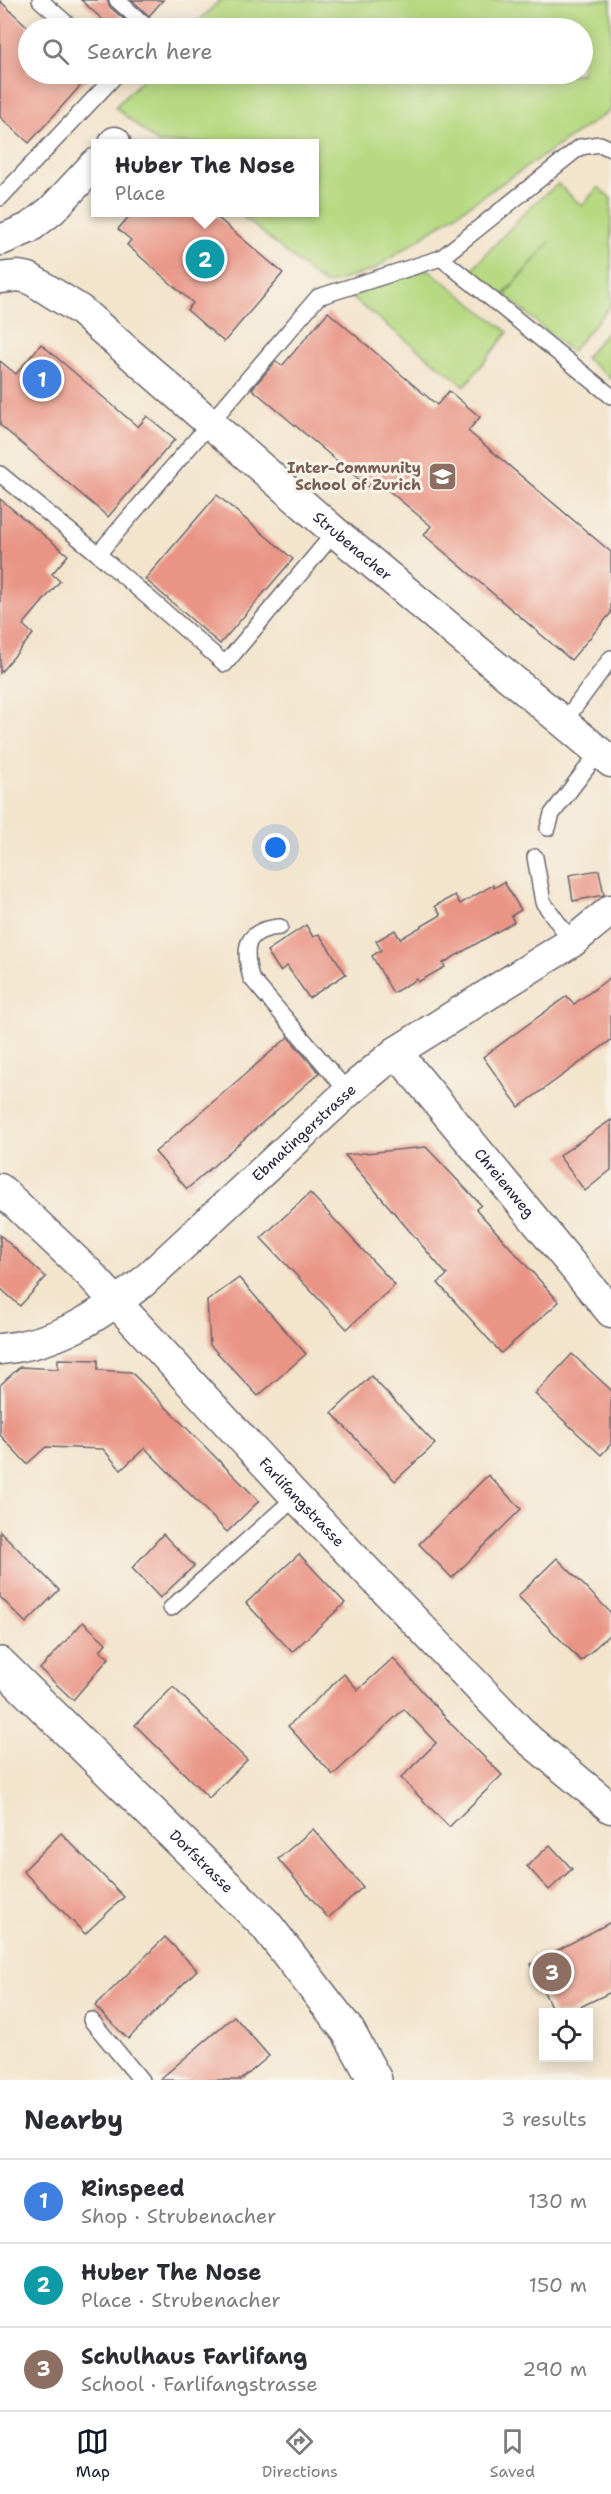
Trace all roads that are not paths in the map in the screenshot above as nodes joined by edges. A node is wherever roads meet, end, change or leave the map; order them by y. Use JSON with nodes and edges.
{"nodes":[{"id":1,"x":40,"y":0,"type":"edge"},
{"id":2,"x":117,"y":0,"type":"edge"},
{"id":3,"x":61,"y":18,"type":"edge"},
{"id":4,"x":137,"y":18,"type":"edge"},
{"id":5,"x":95,"y":84,"type":"edge"},
{"id":6,"x":108,"y":84,"type":"edge"},
{"id":7,"x":611,"y":149,"type":"edge"},
{"id":8,"x":91,"y":169,"type":"edge"},
{"id":9,"x":0,"y":184,"type":"edge"},
{"id":10,"x":0,"y":198,"type":"edge"},
{"id":11,"x":0,"y":239,"type":"edge"},
{"id":12,"x":441,"y":258,"type":"junction"},
{"id":13,"x":3,"y":277,"type":"edge"},
{"id":14,"x":611,"y":396,"type":"edge"},
{"id":15,"x":209,"y":423,"type":"junction"},
{"id":16,"x":0,"y":474,"type":"edge"},
{"id":17,"x":335,"y":532,"type":"junction"},
{"id":18,"x":98,"y":554,"type":"junction"},
{"id":19,"x":611,"y":658,"type":"edge"},
{"id":20,"x":563,"y":723,"type":"junction"},
{"id":21,"x":605,"y":757,"type":"edge"},
{"id":22,"x":548,"y":828,"type":"dead end"},
{"id":23,"x":536,"y":857,"type":"dead end"},
{"id":24,"x":611,"y":910,"type":"edge"},
{"id":25,"x":280,"y":927,"type":"dead end"},
{"id":26,"x":572,"y":942,"type":"junction"},
{"id":27,"x":396,"y":1052,"type":"junction"},
{"id":28,"x":348,"y":1092,"type":"junction"},
{"id":29,"x":0,"y":1189,"type":"edge"},
{"id":30,"x":117,"y":1302,"type":"junction"},
{"id":31,"x":611,"y":1312,"type":"edge"},
{"id":32,"x":0,"y":1350,"type":"edge"},
{"id":33,"x":296,"y":1497,"type":"junction"},
{"id":34,"x":171,"y":1608,"type":"dead end"},
{"id":35,"x":0,"y":1664,"type":"edge"},
{"id":36,"x":611,"y":1808,"type":"edge"},
{"id":37,"x":91,"y":2020,"type":"dead end"},
{"id":38,"x":141,"y":2080,"type":"edge"},
{"id":39,"x":375,"y":2080,"type":"edge"}],
"edges":[{"from":1,"to":3,"type":"lane"},
{"from":2,"to":4,"type":"lane"},
{"from":5,"to":9,"type":"lane"},
{"from":6,"to":10,"type":"lane"},
{"from":7,"to":12,"type":"lane"},
{"from":8,"to":11,"type":"street"},
{"from":11,"to":13,"type":"street"},
{"from":12,"to":14,"type":"lane"},
{"from":12,"to":15,"type":"lane"},
{"from":13,"to":15,"type":"street","name":"Strubenacher"},
{"from":15,"to":17,"type":"street","name":"Strubenacher"},
{"from":15,"to":18,"type":"lane"},
{"from":16,"to":18,"type":"lane"},
{"from":17,"to":18,"type":"lane"},
{"from":17,"to":20,"type":"street","name":"Strubenacher"},
{"from":19,"to":20,"type":"lane"},
{"from":20,"to":21,"type":"street","name":"Strubenacher"},
{"from":21,"to":22,"type":"lane"},
{"from":23,"to":26,"type":"lane"},
{"from":24,"to":26,"type":"street","name":"Ebmatingerstrasse"},
{"from":25,"to":28,"type":"lane"},
{"from":26,"to":27,"type":"street","name":"Ebmatingerstrasse"},
{"from":27,"to":28,"type":"street","name":"Ebmatingerstrasse"},
{"from":27,"to":31,"type":"street","name":"Chreienweg"},
{"from":28,"to":30,"type":"street","name":"Ebmatingerstrasse"},
{"from":29,"to":30,"type":"street","name":"Farlifangstrasse"},
{"from":30,"to":32,"type":"street","name":"Ebmatingerstrasse"},
{"from":30,"to":33,"type":"street","name":"Farlifangstrasse"},
{"from":33,"to":34,"type":"lane"},
{"from":33,"to":36,"type":"street","name":"Farlifangstrasse"},
{"from":35,"to":39,"type":"street","name":"Dorfstrasse"},
{"from":37,"to":38,"type":"lane"}]}
